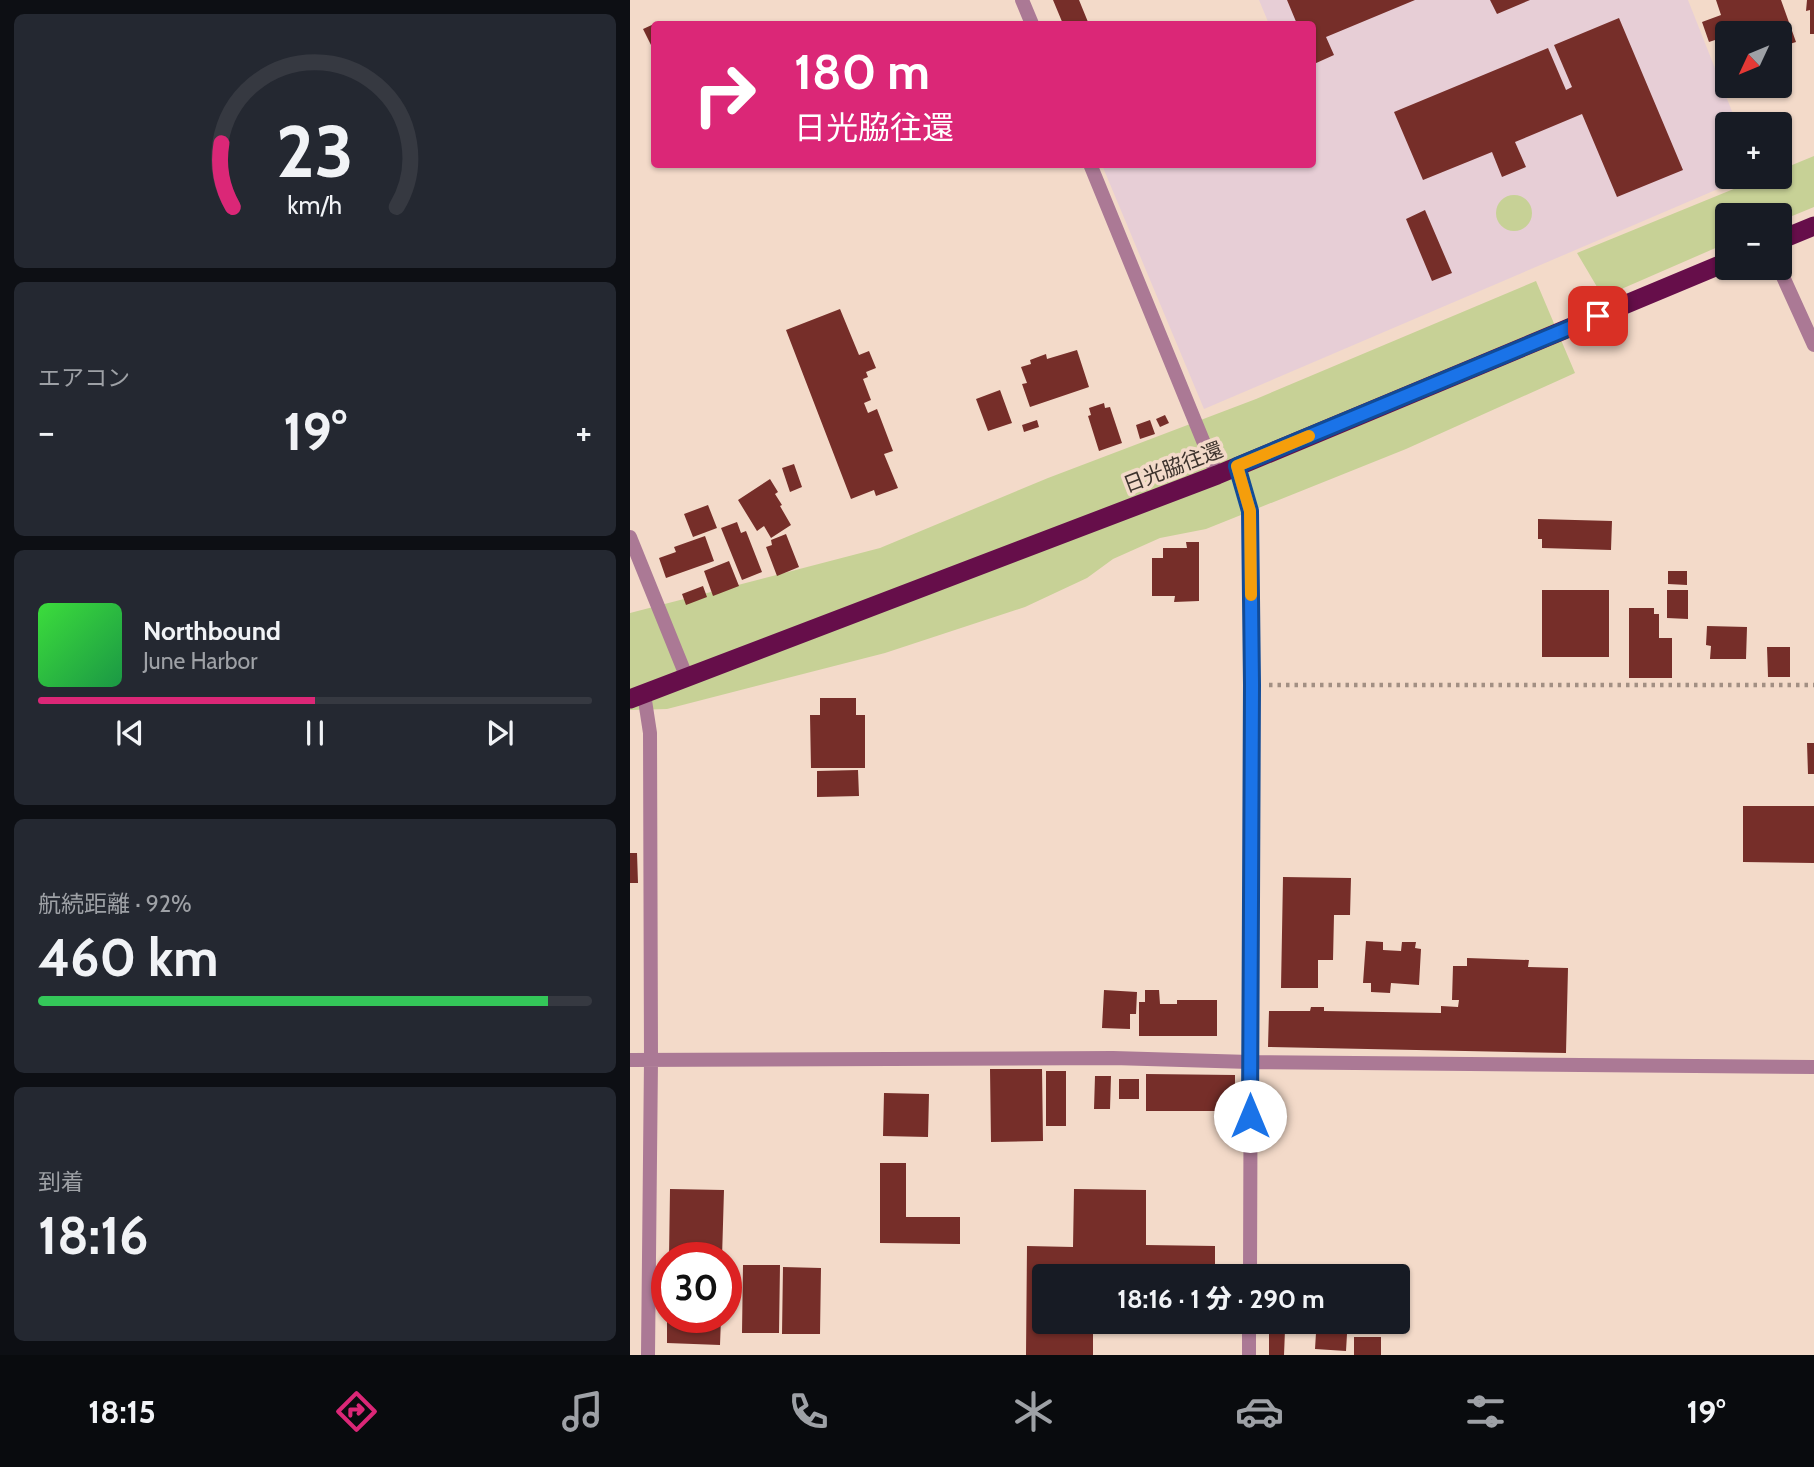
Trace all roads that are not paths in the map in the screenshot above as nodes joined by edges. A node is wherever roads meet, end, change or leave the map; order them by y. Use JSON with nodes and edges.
{"nodes":[{"id":1,"x":1022,"y":0,"type":"edge"},
{"id":2,"x":1031,"y":21,"type":"edge"},
{"id":3,"x":1092,"y":168,"type":"edge"},
{"id":4,"x":1814,"y":226,"type":"edge"},
{"id":5,"x":1792,"y":235,"type":"edge"},
{"id":6,"x":1715,"y":267,"type":"edge"},
{"id":7,"x":1784,"y":280,"type":"edge"},
{"id":8,"x":1814,"y":345,"type":"edge"},
{"id":9,"x":1237,"y":466,"type":"junction"},
{"id":10,"x":1217,"y":475,"type":"junction"},
{"id":11,"x":630,"y":537,"type":"edge"},
{"id":12,"x":687,"y":678,"type":"junction"},
{"id":13,"x":637,"y":697,"type":"edge"},
{"id":14,"x":630,"y":1060,"type":"edge"},
{"id":15,"x":652,"y":1060,"type":"junction"},
{"id":16,"x":1251,"y":1062,"type":"junction"},
{"id":17,"x":1814,"y":1067,"type":"edge"},
{"id":18,"x":1250,"y":1264,"type":"edge"},
{"id":19,"x":1249,"y":1334,"type":"edge"},
{"id":20,"x":648,"y":1355,"type":"edge"},
{"id":21,"x":1249,"y":1355,"type":"edge"}],
"edges":[{"from":1,"to":2,"type":"street"},
{"from":3,"to":10,"type":"street"},
{"from":4,"to":5,"type":"highway"},
{"from":6,"to":9,"type":"highway","name":"日光脇往還"},
{"from":7,"to":8,"type":"street"},
{"from":9,"to":10,"type":"highway","name":"日光脇往還"},
{"from":9,"to":16,"type":"street"},
{"from":10,"to":12,"type":"highway","name":"日光脇往還"},
{"from":11,"to":12,"type":"street"},
{"from":12,"to":13,"type":"highway","name":"日光脇往還"},
{"from":13,"to":15,"type":"street"},
{"from":14,"to":15,"type":"street"},
{"from":15,"to":16,"type":"street"},
{"from":15,"to":20,"type":"street"},
{"from":16,"to":17,"type":"street"},
{"from":16,"to":18,"type":"street"},
{"from":19,"to":21,"type":"street"}]}
